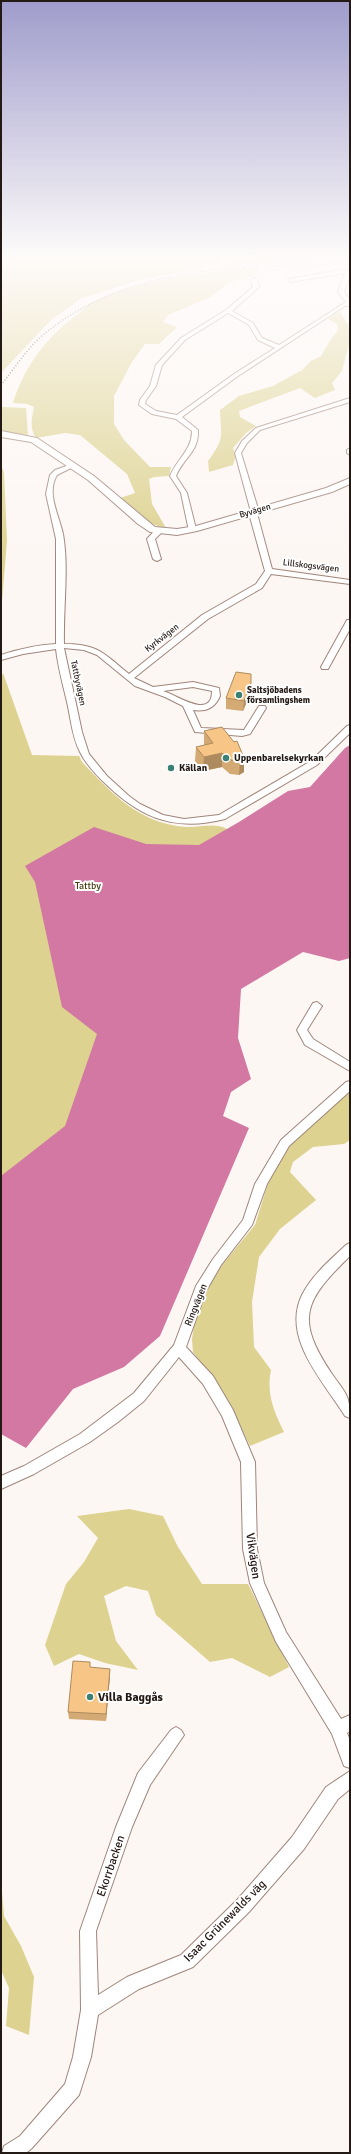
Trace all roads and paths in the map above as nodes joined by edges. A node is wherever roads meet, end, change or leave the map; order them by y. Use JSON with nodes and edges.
{"nodes":[{"id":1,"x":165,"y":359,"type":"edge"},
{"id":2,"x":263,"y":359,"type":"edge"},
{"id":3,"x":350,"y":400,"type":"edge"},
{"id":4,"x":178,"y":417,"type":"junction"},
{"id":5,"x":1,"y":434,"type":"edge"},
{"id":6,"x":350,"y":450,"type":"edge"},
{"id":7,"x":350,"y":453,"type":"edge"},
{"id":8,"x":72,"y":466,"type":"junction"},
{"id":9,"x":350,"y":481,"type":"edge"},
{"id":10,"x":255,"y":512,"type":"junction"},
{"id":11,"x":192,"y":529,"type":"junction"},
{"id":12,"x":159,"y":530,"type":"junction"},
{"id":13,"x":157,"y":559,"type":"dead end"},
{"id":14,"x":269,"y":571,"type":"junction"},
{"id":15,"x":350,"y":582,"type":"edge"},
{"id":16,"x":350,"y":622,"type":"edge"},
{"id":17,"x":60,"y":647,"type":"junction"},
{"id":18,"x":1,"y":658,"type":"edge"},
{"id":19,"x":325,"y":667,"type":"dead end"},
{"id":20,"x":129,"y":678,"type":"junction"},
{"id":21,"x":153,"y":690,"type":"junction"},
{"id":22,"x":187,"y":706,"type":"junction"},
{"id":23,"x":262,"y":708,"type":"dead end"},
{"id":24,"x":350,"y":728,"type":"edge"},
{"id":25,"x":317,"y":1006,"type":"dead end"},
{"id":26,"x":350,"y":1067,"type":"edge"},
{"id":27,"x":350,"y":1085,"type":"edge"},
{"id":28,"x":350,"y":1248,"type":"edge"},
{"id":29,"x":179,"y":1348,"type":"junction"},
{"id":30,"x":350,"y":1412,"type":"edge"},
{"id":31,"x":1,"y":1483,"type":"edge"},
{"id":32,"x":344,"y":1726,"type":"edge"},
{"id":33,"x":176,"y":1735,"type":"dead end"},
{"id":34,"x":350,"y":1760,"type":"edge"},
{"id":35,"x":350,"y":1779,"type":"edge"},
{"id":36,"x":90,"y":2010,"type":"junction"},
{"id":37,"x":11,"y":2153,"type":"edge"}],
"edges":[{"from":1,"to":4,"type":"street"},
{"from":2,"to":4,"type":"street"},
{"from":3,"to":10,"type":"street"},
{"from":4,"to":11,"type":"street"},
{"from":5,"to":8,"type":"street","name":"Byvägen"},
{"from":6,"to":7,"type":"street"},
{"from":8,"to":12,"type":"street","name":"Byvägen"},
{"from":8,"to":17,"type":"street","name":"Tattbyvägen"},
{"from":9,"to":10,"type":"street","name":"Byvägen"},
{"from":10,"to":11,"type":"street","name":"Byvägen"},
{"from":10,"to":14,"type":"street"},
{"from":11,"to":12,"type":"street","name":"Byvägen"},
{"from":12,"to":13,"type":"street"},
{"from":14,"to":15,"type":"street","name":"Lillskogsvägen"},
{"from":14,"to":20,"type":"street","name":"Kyrkvägen"},
{"from":16,"to":19,"type":"street"},
{"from":17,"to":18,"type":"street"},
{"from":17,"to":20,"type":"street"},
{"from":17,"to":24,"type":"street","name":"Tattbyvägen"},
{"from":20,"to":21,"type":"street"},
{"from":21,"to":22,"type":"street"},
{"from":21,"to":22,"type":"street"},
{"from":22,"to":23,"type":"street"},
{"from":25,"to":26,"type":"street"},
{"from":27,"to":29,"type":"street","name":"Ringvägen"},
{"from":28,"to":30,"type":"street"},
{"from":29,"to":31,"type":"street","name":"Ringvägen"},
{"from":29,"to":32,"type":"street","name":"Vikvägen"},
{"from":32,"to":34,"type":"street","name":"Vikvägen"},
{"from":33,"to":36,"type":"street","name":"Ekorrbacken"},
{"from":35,"to":36,"type":"street","name":"Isaac Grünewalds väg"},
{"from":36,"to":37,"type":"street"}]}
